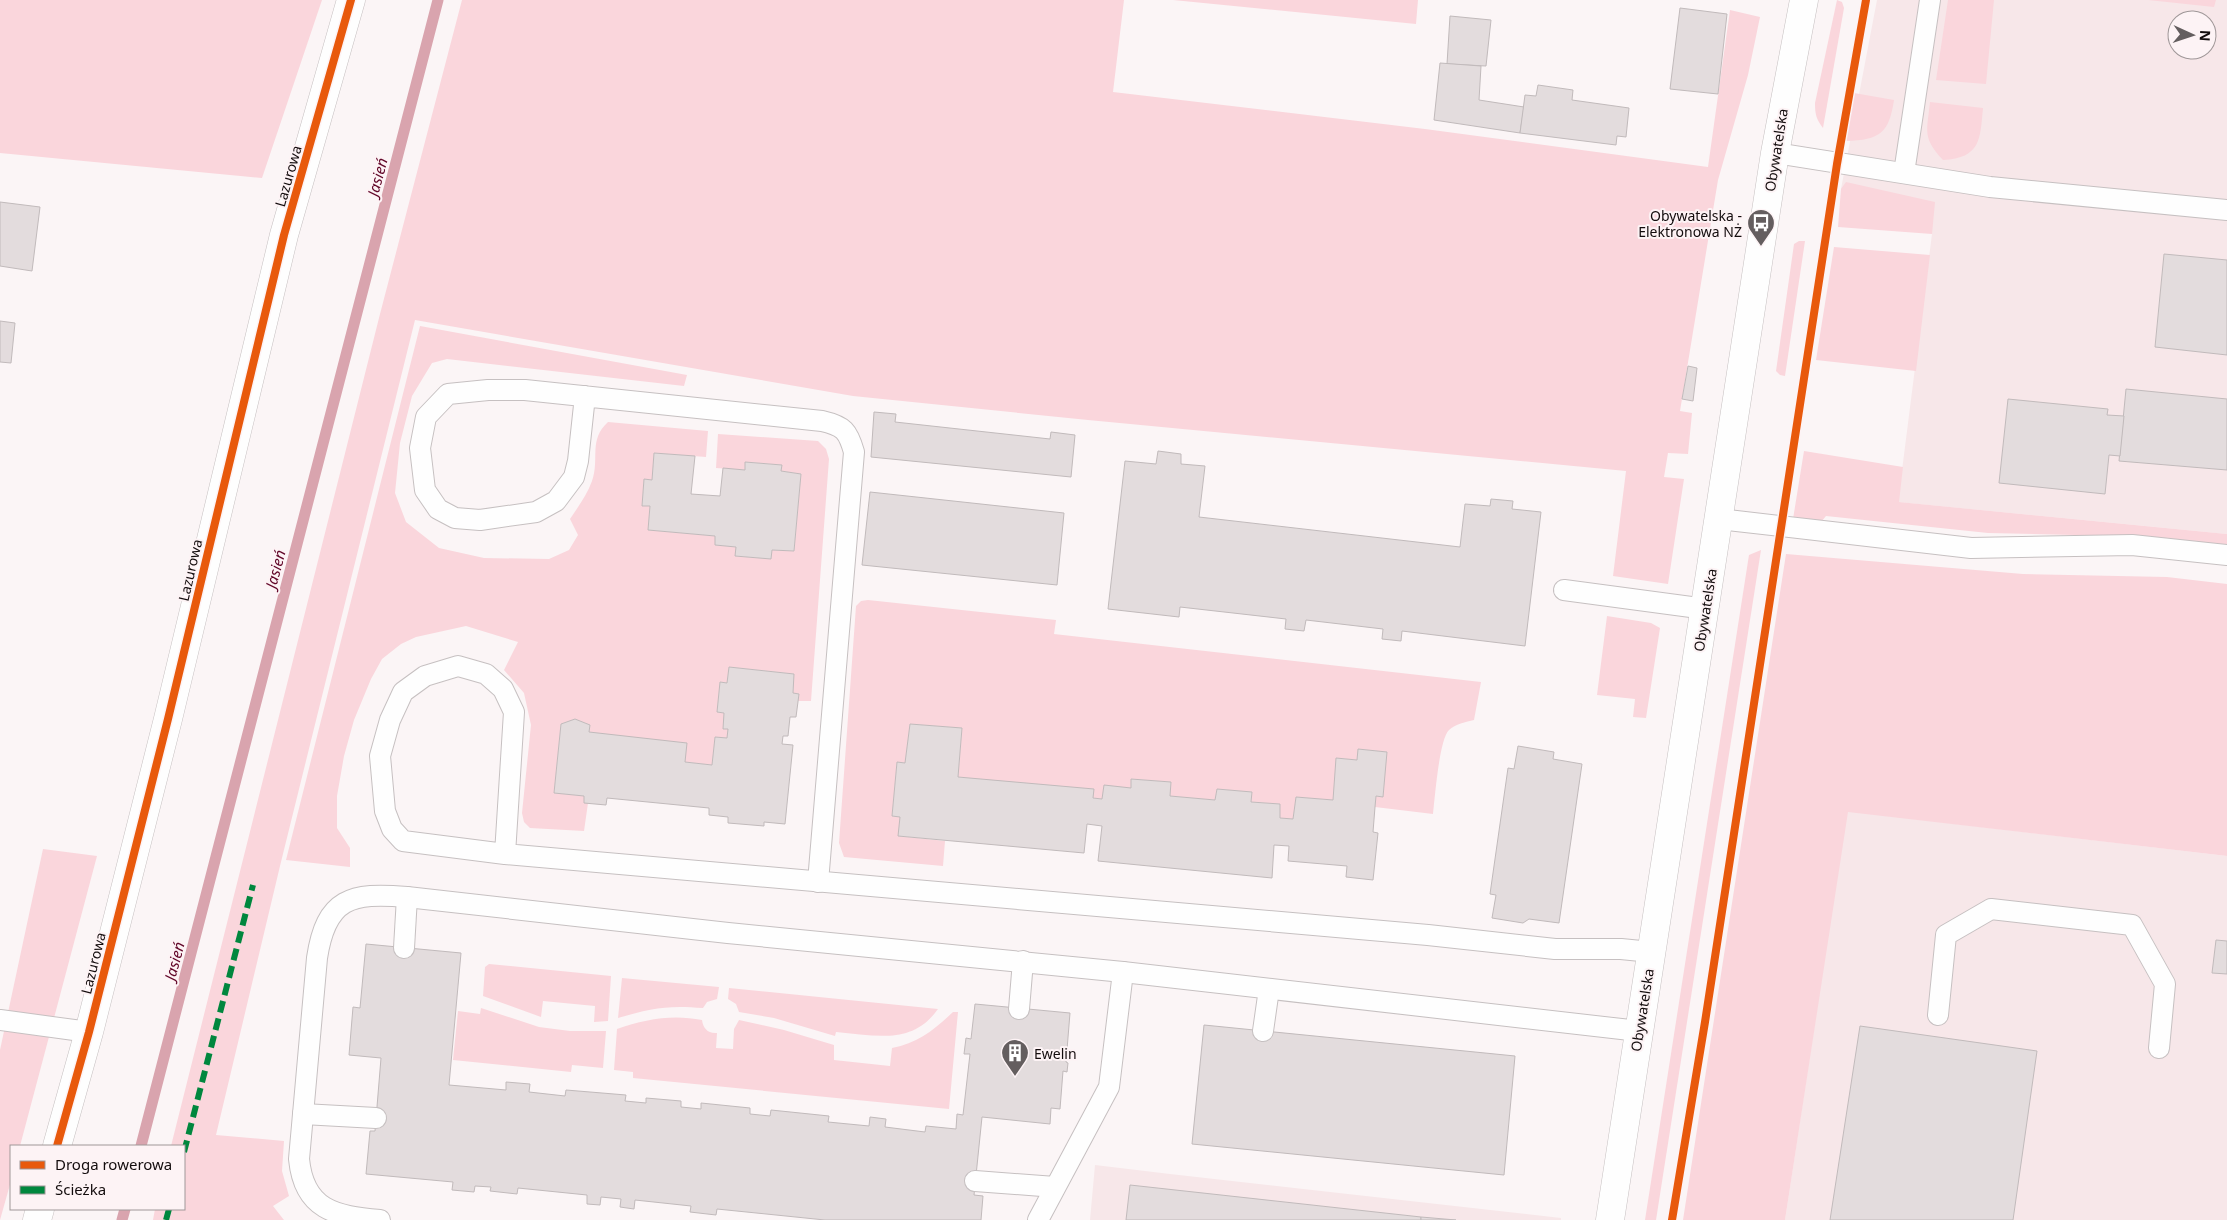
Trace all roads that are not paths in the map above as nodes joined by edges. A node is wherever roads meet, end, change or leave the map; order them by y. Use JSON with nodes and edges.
{"nodes":[{"id":1,"x":351,"y":0,"type":"edge"},
{"id":2,"x":1804,"y":0,"type":"edge"},
{"id":3,"x":1930,"y":0,"type":"edge"},
{"id":4,"x":1775,"y":153,"type":"junction"},
{"id":5,"x":1904,"y":173,"type":"junction"},
{"id":6,"x":2227,"y":210,"type":"edge"},
{"id":7,"x":585,"y":396,"type":"junction"},
{"id":8,"x":1719,"y":519,"type":"junction"},
{"id":9,"x":2227,"y":555,"type":"edge"},
{"id":10,"x":1564,"y":590,"type":"dead end"},
{"id":11,"x":1706,"y":609,"type":"junction"},
{"id":12,"x":505,"y":854,"type":"junction"},
{"id":13,"x":818,"y":882,"type":"junction"},
{"id":14,"x":407,"y":898,"type":"junction"},
{"id":15,"x":404,"y":948,"type":"dead end"},
{"id":16,"x":1651,"y":952,"type":"junction"},
{"id":17,"x":1022,"y":961,"type":"junction"},
{"id":18,"x":1123,"y":972,"type":"junction"},
{"id":19,"x":1269,"y":988,"type":"junction"},
{"id":20,"x":1019,"y":1009,"type":"dead end"},
{"id":21,"x":1938,"y":1015,"type":"dead end"},
{"id":22,"x":0,"y":1020,"type":"edge"},
{"id":23,"x":1263,"y":1031,"type":"dead end"},
{"id":24,"x":1639,"y":1031,"type":"junction"},
{"id":25,"x":89,"y":1032,"type":"junction"},
{"id":26,"x":2159,"y":1048,"type":"dead end"},
{"id":27,"x":303,"y":1114,"type":"junction"},
{"id":28,"x":376,"y":1118,"type":"dead end"},
{"id":29,"x":57,"y":1145,"type":"edge"},
{"id":30,"x":975,"y":1181,"type":"dead end"},
{"id":31,"x":1055,"y":1187,"type":"junction"},
{"id":32,"x":380,"y":1220,"type":"edge"},
{"id":33,"x":1038,"y":1220,"type":"edge"},
{"id":34,"x":1610,"y":1220,"type":"edge"}],
"edges":[{"from":1,"to":25,"type":"main road","name":"Lazurowa"},
{"from":2,"to":4,"type":"main road","name":"Obywatelska"},
{"from":3,"to":5,"type":"lane"},
{"from":4,"to":5,"type":"lane"},
{"from":4,"to":8,"type":"main road","name":"Obywatelska"},
{"from":5,"to":6,"type":"lane"},
{"from":7,"to":7,"type":"lane"},
{"from":7,"to":13,"type":"lane"},
{"from":8,"to":9,"type":"lane"},
{"from":8,"to":11,"type":"main road","name":"Obywatelska"},
{"from":10,"to":11,"type":"lane"},
{"from":11,"to":16,"type":"main road","name":"Obywatelska"},
{"from":12,"to":12,"type":"lane"},
{"from":12,"to":13,"type":"lane"},
{"from":13,"to":16,"type":"lane"},
{"from":14,"to":15,"type":"lane"},
{"from":14,"to":17,"type":"lane"},
{"from":14,"to":27,"type":"lane"},
{"from":16,"to":24,"type":"main road","name":"Obywatelska"},
{"from":17,"to":18,"type":"lane"},
{"from":17,"to":20,"type":"lane"},
{"from":18,"to":19,"type":"lane"},
{"from":18,"to":31,"type":"lane"},
{"from":19,"to":23,"type":"lane"},
{"from":19,"to":24,"type":"lane"},
{"from":21,"to":26,"type":"lane"},
{"from":22,"to":25,"type":"lane"},
{"from":24,"to":34,"type":"main road","name":"Obywatelska"},
{"from":25,"to":29,"type":"main road","name":"Lazurowa"},
{"from":27,"to":28,"type":"lane"},
{"from":27,"to":32,"type":"lane"},
{"from":30,"to":31,"type":"lane"},
{"from":31,"to":33,"type":"lane"}]}
